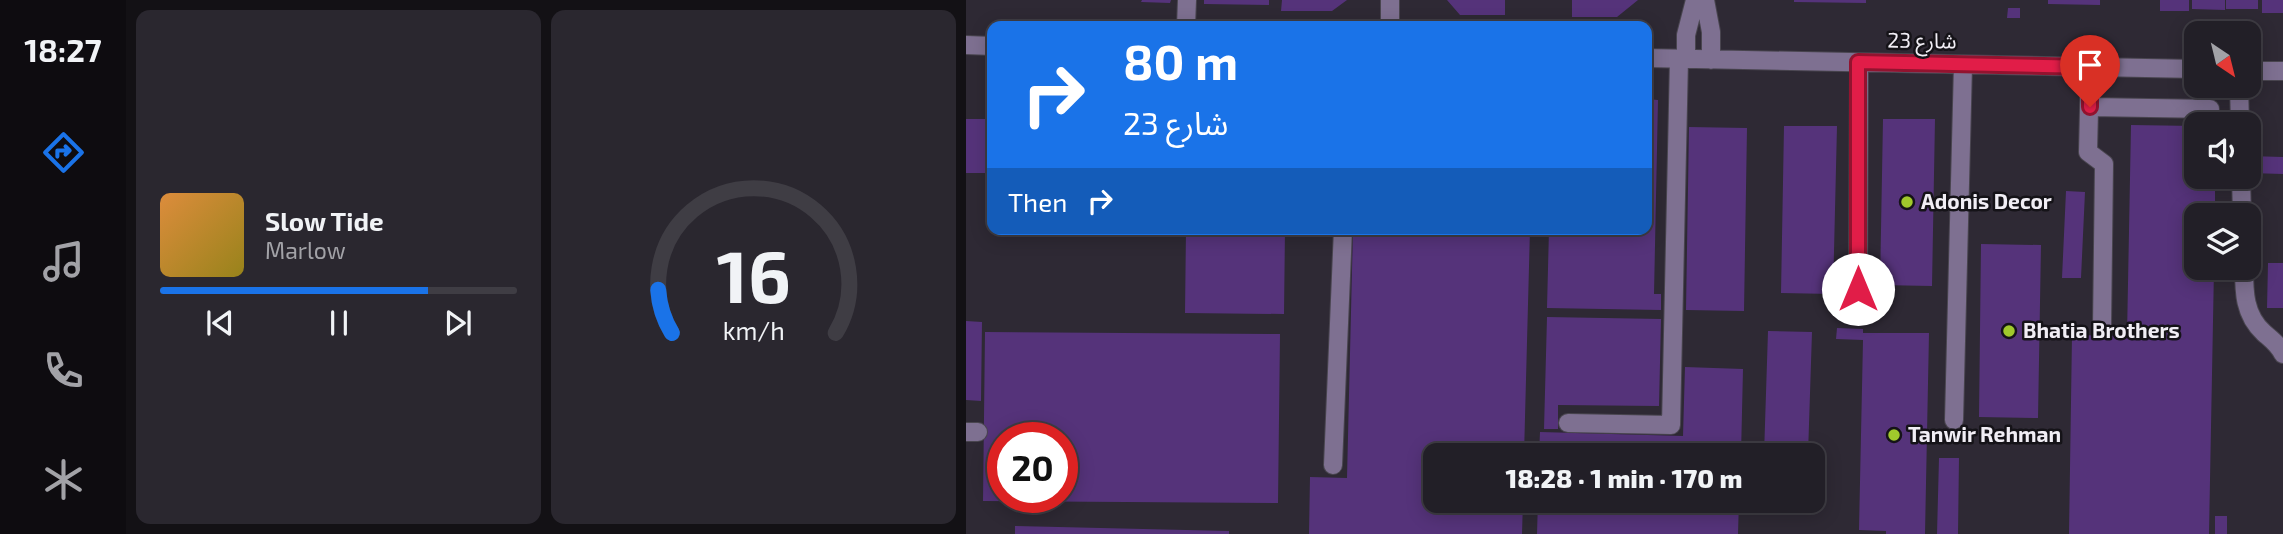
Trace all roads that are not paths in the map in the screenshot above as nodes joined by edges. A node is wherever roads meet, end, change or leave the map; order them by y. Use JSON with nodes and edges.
{"nodes":[{"id":1,"x":1187,"y":0,"type":"edge"},
{"id":2,"x":1390,"y":0,"type":"edge"},
{"id":3,"x":1695,"y":0,"type":"edge"},
{"id":4,"x":1705,"y":0,"type":"edge"},
{"id":5,"x":1186,"y":21,"type":"edge"},
{"id":6,"x":1390,"y":21,"type":"edge"},
{"id":7,"x":966,"y":46,"type":"edge"},
{"id":8,"x":987,"y":46,"type":"edge"},
{"id":9,"x":1652,"y":58,"type":"edge"},
{"id":10,"x":1683,"y":59,"type":"junction"},
{"id":11,"x":1711,"y":60,"type":"junction"},
{"id":12,"x":1858,"y":62,"type":"junction"},
{"id":13,"x":1963,"y":65,"type":"junction"},
{"id":14,"x":2090,"y":67,"type":"junction"},
{"id":15,"x":2184,"y":69,"type":"edge"},
{"id":16,"x":2261,"y":71,"type":"edge"},
{"id":17,"x":2283,"y":71,"type":"edge"},
{"id":18,"x":2090,"y":107,"type":"junction"},
{"id":19,"x":2210,"y":110,"type":"dead end"},
{"id":20,"x":1343,"y":235,"type":"edge"},
{"id":21,"x":2245,"y":280,"type":"edge"},
{"id":22,"x":1858,"y":289,"type":"dead end"},
{"id":23,"x":2102,"y":328,"type":"dead end"},
{"id":24,"x":2283,"y":354,"type":"edge"},
{"id":25,"x":1954,"y":420,"type":"dead end"},
{"id":26,"x":1568,"y":423,"type":"dead end"},
{"id":27,"x":1333,"y":465,"type":"dead end"}],
"edges":[{"from":1,"to":5,"type":"street"},
{"from":2,"to":6,"type":"street"},
{"from":3,"to":10,"type":"street"},
{"from":4,"to":11,"type":"street"},
{"from":7,"to":8,"type":"street"},
{"from":9,"to":10,"type":"street","name":"شارع 23"},
{"from":10,"to":11,"type":"street","name":"شارع 23"},
{"from":10,"to":26,"type":"street"},
{"from":11,"to":12,"type":"street","name":"شارع 23"},
{"from":12,"to":13,"type":"street","name":"شارع 23"},
{"from":12,"to":22,"type":"street"},
{"from":13,"to":14,"type":"street","name":"شارع 23"},
{"from":13,"to":25,"type":"street"},
{"from":14,"to":15,"type":"street","name":"شارع 23"},
{"from":14,"to":18,"type":"street"},
{"from":16,"to":17,"type":"street"},
{"from":18,"to":19,"type":"street"},
{"from":18,"to":23,"type":"street"},
{"from":20,"to":27,"type":"street"},
{"from":21,"to":24,"type":"street"}]}
